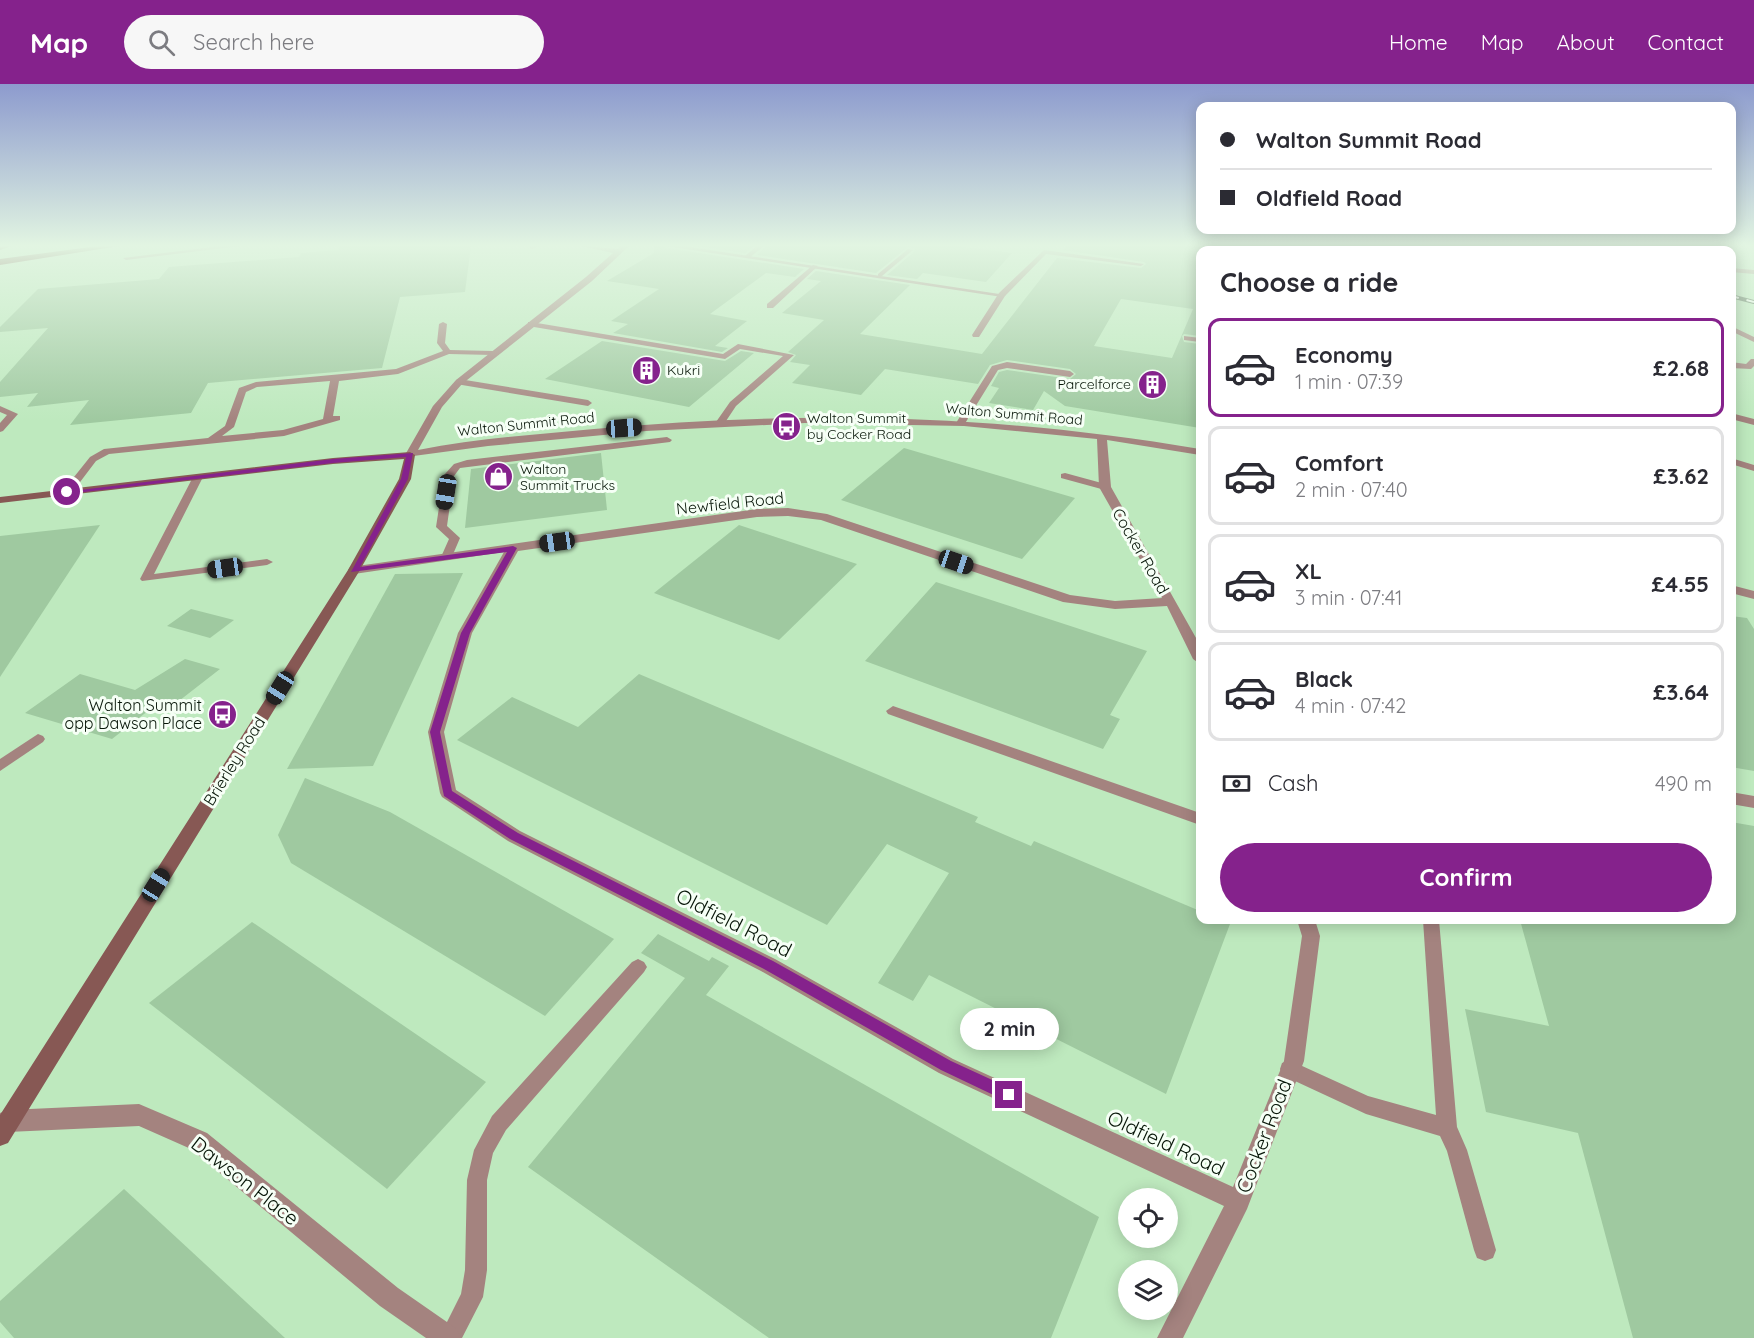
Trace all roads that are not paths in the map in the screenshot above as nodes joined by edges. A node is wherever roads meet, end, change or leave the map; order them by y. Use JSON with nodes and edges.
{"nodes":[{"id":1,"x":556,"y":305,"type":"edge"},
{"id":2,"x":996,"y":305,"type":"edge"},
{"id":3,"x":442,"y":324,"type":"dead end"},
{"id":4,"x":531,"y":324,"type":"junction"},
{"id":5,"x":1736,"y":331,"type":"edge"},
{"id":6,"x":976,"y":335,"type":"dead end"},
{"id":7,"x":1187,"y":338,"type":"dead end"},
{"id":8,"x":1196,"y":339,"type":"edge"},
{"id":9,"x":1754,"y":340,"type":"edge"},
{"id":10,"x":448,"y":352,"type":"junction"},
{"id":11,"x":493,"y":353,"type":"junction"},
{"id":12,"x":1754,"y":361,"type":"edge"},
{"id":13,"x":1736,"y":366,"type":"edge"},
{"id":14,"x":1070,"y":374,"type":"dead end"},
{"id":15,"x":333,"y":379,"type":"junction"},
{"id":16,"x":459,"y":382,"type":"junction"},
{"id":17,"x":588,"y":404,"type":"dead end"},
{"id":18,"x":0,"y":409,"type":"edge"},
{"id":19,"x":1736,"y":417,"type":"edge"},
{"id":20,"x":721,"y":422,"type":"junction"},
{"id":21,"x":1754,"y":422,"type":"edge"},
{"id":22,"x":961,"y":423,"type":"junction"},
{"id":23,"x":0,"y":429,"type":"edge"},
{"id":24,"x":1102,"y":438,"type":"junction"},
{"id":25,"x":210,"y":440,"type":"junction"},
{"id":26,"x":667,"y":440,"type":"dead end"},
{"id":27,"x":1196,"y":451,"type":"edge"},
{"id":28,"x":410,"y":455,"type":"junction"},
{"id":29,"x":1736,"y":463,"type":"edge"},
{"id":30,"x":1754,"y":468,"type":"edge"},
{"id":31,"x":1065,"y":476,"type":"dead end"},
{"id":32,"x":198,"y":477,"type":"junction"},
{"id":33,"x":1105,"y":487,"type":"junction"},
{"id":34,"x":67,"y":492,"type":"junction"},
{"id":35,"x":0,"y":500,"type":"edge"},
{"id":36,"x":513,"y":548,"type":"junction"},
{"id":37,"x":447,"y":557,"type":"junction"},
{"id":38,"x":267,"y":562,"type":"dead end"},
{"id":39,"x":354,"y":570,"type":"junction"},
{"id":40,"x":1736,"y":591,"type":"edge"},
{"id":41,"x":1754,"y":596,"type":"edge"},
{"id":42,"x":1171,"y":602,"type":"junction"},
{"id":43,"x":1196,"y":651,"type":"edge"},
{"id":44,"x":893,"y":711,"type":"dead end"},
{"id":45,"x":38,"y":739,"type":"dead end"},
{"id":46,"x":0,"y":766,"type":"edge"},
{"id":47,"x":1736,"y":799,"type":"edge"},
{"id":48,"x":1754,"y":802,"type":"edge"},
{"id":49,"x":1196,"y":818,"type":"edge"},
{"id":50,"x":1307,"y":924,"type":"edge"},
{"id":51,"x":1431,"y":924,"type":"edge"},
{"id":52,"x":638,"y":968,"type":"dead end"},
{"id":53,"x":1289,"y":1069,"type":"junction"},
{"id":54,"x":4,"y":1128,"type":"edge"},
{"id":55,"x":1447,"y":1128,"type":"junction"},
{"id":56,"x":1239,"y":1202,"type":"junction"},
{"id":57,"x":1485,"y":1250,"type":"dead end"},
{"id":58,"x":449,"y":1338,"type":"edge"},
{"id":59,"x":1170,"y":1338,"type":"edge"}],
"edges":[{"from":1,"to":4,"type":"street","name":"Brierley Road"},
{"from":2,"to":6,"type":"lane"},
{"from":3,"to":10,"type":"lane"},
{"from":4,"to":11,"type":"street","name":"Brierley Road"},
{"from":4,"to":20,"type":"lane"},
{"from":5,"to":9,"type":"lane"},
{"from":7,"to":8,"type":"lane"},
{"from":10,"to":11,"type":"lane"},
{"from":10,"to":15,"type":"lane"},
{"from":11,"to":16,"type":"street","name":"Brierley Road"},
{"from":12,"to":13,"type":"lane"},
{"from":14,"to":22,"type":"lane"},
{"from":15,"to":25,"type":"lane"},
{"from":15,"to":25,"type":"lane"},
{"from":16,"to":17,"type":"lane"},
{"from":16,"to":28,"type":"street","name":"Brierley Road"},
{"from":18,"to":23,"type":"lane"},
{"from":19,"to":21,"type":"street"},
{"from":20,"to":22,"type":"street","name":"Walton Summit Road"},
{"from":20,"to":28,"type":"street","name":"Walton Summit Road"},
{"from":22,"to":24,"type":"street","name":"Walton Summit Road"},
{"from":24,"to":27,"type":"street","name":"Walton Summit Road"},
{"from":24,"to":33,"type":"street","name":"Cocker Road"},
{"from":25,"to":34,"type":"lane"},
{"from":26,"to":37,"type":"lane"},
{"from":28,"to":32,"type":"street","name":"Walton Summit Road"},
{"from":28,"to":39,"type":"street","name":"Brierley Road"},
{"from":29,"to":30,"type":"lane"},
{"from":31,"to":33,"type":"lane"},
{"from":32,"to":34,"type":"street","name":"Walton Summit Road"},
{"from":32,"to":38,"type":"lane"},
{"from":33,"to":42,"type":"street","name":"Cocker Road"},
{"from":34,"to":35,"type":"street","name":"Walton Summit Road"},
{"from":36,"to":37,"type":"street","name":"Newfield Road"},
{"from":36,"to":42,"type":"street","name":"Newfield Road"},
{"from":36,"to":56,"type":"street","name":"Oldfield Road"},
{"from":37,"to":39,"type":"street","name":"Newfield Road"},
{"from":39,"to":54,"type":"street","name":"Brierley Road"},
{"from":40,"to":41,"type":"street"},
{"from":42,"to":43,"type":"street","name":"Cocker Road"},
{"from":44,"to":49,"type":"lane"},
{"from":45,"to":46,"type":"lane"},
{"from":47,"to":48,"type":"lane"},
{"from":50,"to":53,"type":"street","name":"Cocker Road"},
{"from":51,"to":55,"type":"lane"},
{"from":52,"to":58,"type":"lane","name":"Dawson Place"},
{"from":53,"to":55,"type":"lane"},
{"from":53,"to":56,"type":"street","name":"Cocker Road"},
{"from":54,"to":58,"type":"street","name":"Dawson Place"},
{"from":55,"to":57,"type":"lane"},
{"from":56,"to":59,"type":"street","name":"Cocker Road"}]}
